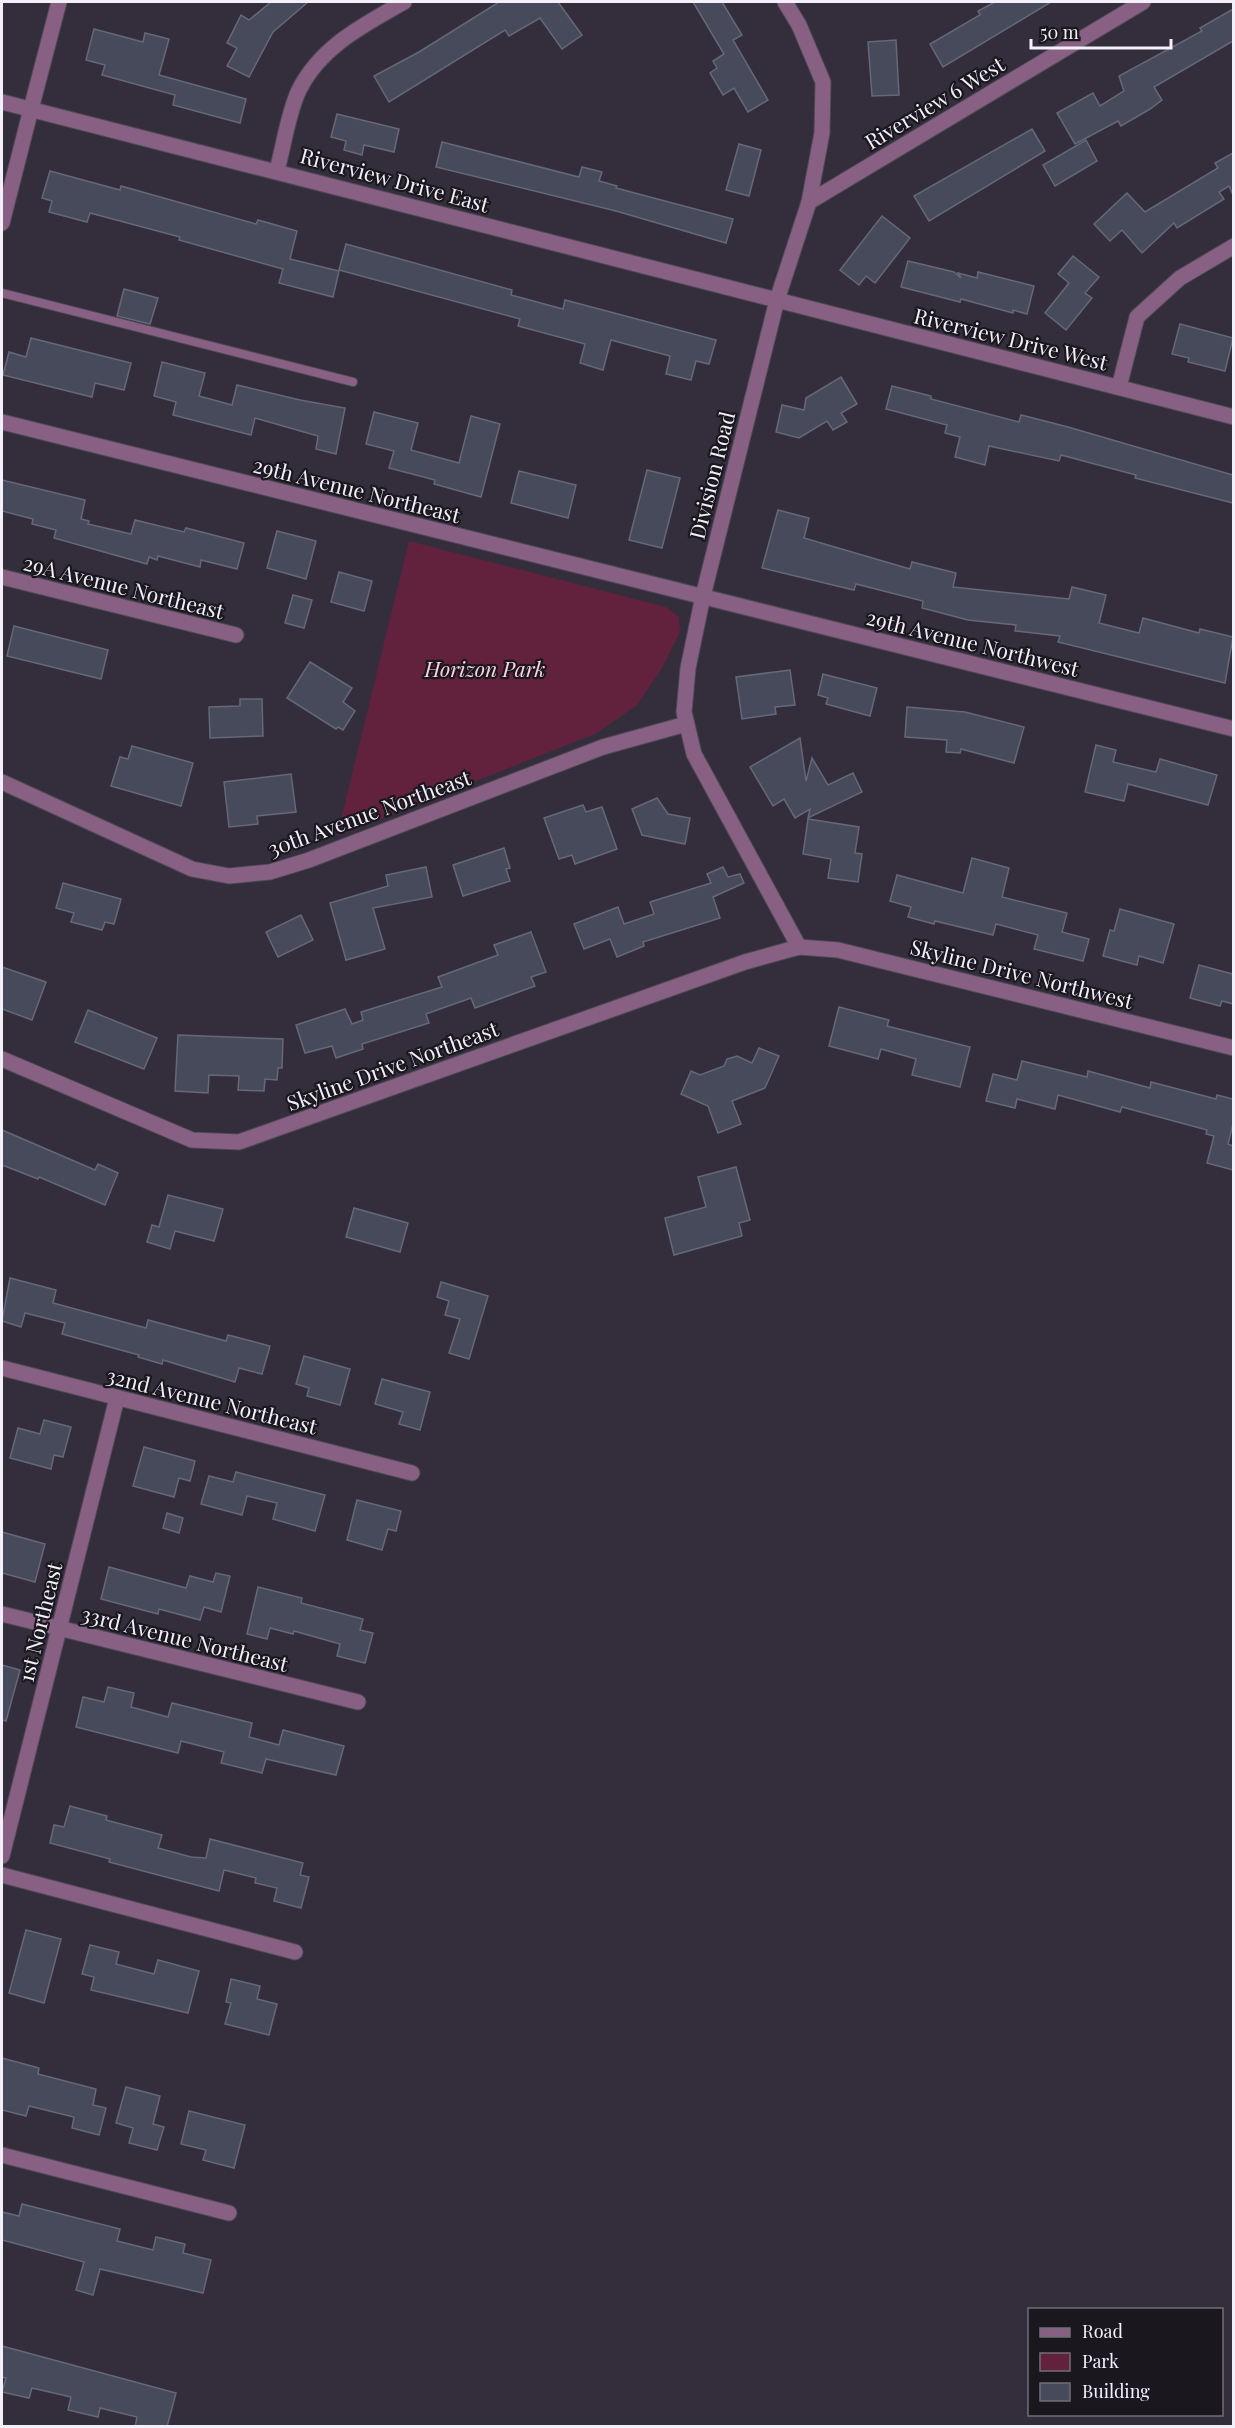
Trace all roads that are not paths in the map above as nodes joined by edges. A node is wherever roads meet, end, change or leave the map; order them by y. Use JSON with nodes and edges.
{"nodes":[{"id":1,"x":59,"y":2,"type":"edge"},
{"id":2,"x":404,"y":2,"type":"edge"},
{"id":3,"x":785,"y":2,"type":"edge"},
{"id":4,"x":1143,"y":2,"type":"edge"},
{"id":5,"x":2,"y":102,"type":"edge"},
{"id":6,"x":31,"y":109,"type":"junction"},
{"id":7,"x":277,"y":170,"type":"junction"},
{"id":8,"x":809,"y":202,"type":"junction"},
{"id":9,"x":2,"y":223,"type":"edge"},
{"id":10,"x":1233,"y":246,"type":"edge"},
{"id":11,"x":2,"y":293,"type":"edge"},
{"id":12,"x":777,"y":300,"type":"junction"},
{"id":13,"x":353,"y":382,"type":"dead end"},
{"id":14,"x":1119,"y":387,"type":"junction"},
{"id":15,"x":1233,"y":417,"type":"edge"},
{"id":16,"x":2,"y":422,"type":"edge"},
{"id":17,"x":2,"y":577,"type":"edge"},
{"id":18,"x":703,"y":596,"type":"junction"},
{"id":19,"x":236,"y":635,"type":"dead end"},
{"id":20,"x":686,"y":724,"type":"junction"},
{"id":21,"x":1233,"y":729,"type":"edge"},
{"id":22,"x":2,"y":782,"type":"edge"},
{"id":23,"x":799,"y":946,"type":"junction"},
{"id":24,"x":1233,"y":1048,"type":"edge"},
{"id":25,"x":2,"y":1059,"type":"edge"},
{"id":26,"x":2,"y":1368,"type":"edge"},
{"id":27,"x":117,"y":1398,"type":"junction"},
{"id":28,"x":412,"y":1473,"type":"dead end"},
{"id":29,"x":2,"y":1614,"type":"edge"},
{"id":30,"x":59,"y":1628,"type":"junction"},
{"id":31,"x":358,"y":1702,"type":"dead end"},
{"id":32,"x":2,"y":1856,"type":"edge"},
{"id":33,"x":2,"y":1875,"type":"edge"},
{"id":34,"x":295,"y":1952,"type":"dead end"},
{"id":35,"x":2,"y":2155,"type":"edge"},
{"id":36,"x":229,"y":2213,"type":"dead end"}],
"edges":[{"from":1,"to":6,"type":"street"},
{"from":2,"to":7,"type":"street"},
{"from":3,"to":8,"type":"street","name":"Division Road"},
{"from":4,"to":8,"type":"street","name":"Riverview 6 West"},
{"from":5,"to":6,"type":"street","name":"Riverview Drive East"},
{"from":6,"to":7,"type":"street","name":"Riverview Drive East"},
{"from":6,"to":9,"type":"street"},
{"from":7,"to":12,"type":"street","name":"Riverview Drive East"},
{"from":8,"to":12,"type":"street","name":"Division Road"},
{"from":10,"to":14,"type":"street"},
{"from":11,"to":13,"type":"lane"},
{"from":12,"to":14,"type":"street","name":"Riverview Drive West"},
{"from":12,"to":18,"type":"street","name":"Division Road"},
{"from":14,"to":15,"type":"street","name":"Riverview Drive West"},
{"from":16,"to":18,"type":"street","name":"29th Avenue Northeast"},
{"from":17,"to":19,"type":"street","name":"29A Avenue Northeast"},
{"from":18,"to":20,"type":"street","name":"Division Road"},
{"from":18,"to":21,"type":"street","name":"29th Avenue Northwest"},
{"from":20,"to":22,"type":"street","name":"30th Avenue Northeast"},
{"from":20,"to":23,"type":"street","name":"Division Road"},
{"from":23,"to":24,"type":"street","name":"Skyline Drive Northwest"},
{"from":23,"to":25,"type":"street","name":"Skyline Drive Northeast"},
{"from":26,"to":27,"type":"street","name":"32nd Avenue Northeast"},
{"from":27,"to":28,"type":"street","name":"32nd Avenue Northeast"},
{"from":27,"to":30,"type":"street","name":"1st Northeast"},
{"from":29,"to":30,"type":"street","name":"33rd Avenue Northeast"},
{"from":30,"to":31,"type":"street","name":"33rd Avenue Northeast"},
{"from":30,"to":32,"type":"street","name":"1st Northeast"},
{"from":33,"to":34,"type":"street"},
{"from":35,"to":36,"type":"street"}]}
